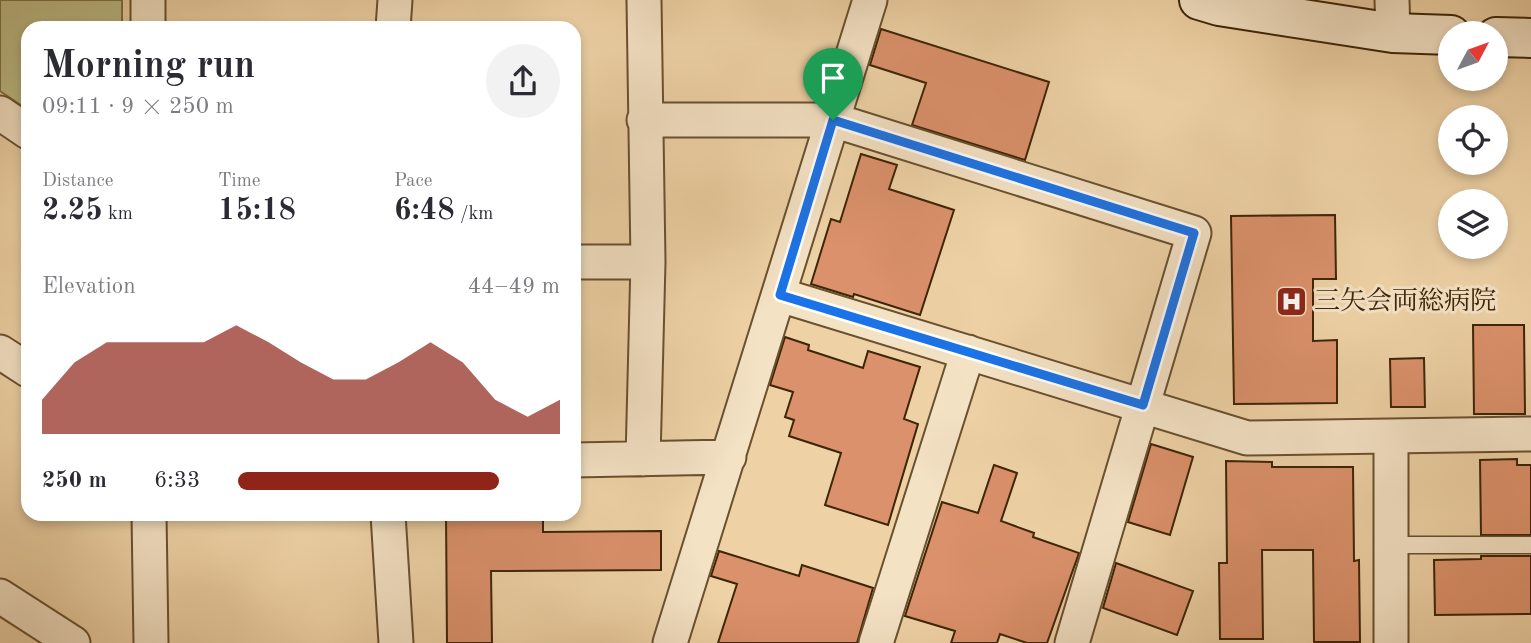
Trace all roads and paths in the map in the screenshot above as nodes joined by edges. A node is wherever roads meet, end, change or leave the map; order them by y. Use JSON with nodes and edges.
{"nodes":[{"id":1,"x":148,"y":0,"type":"edge"},
{"id":2,"x":395,"y":0,"type":"edge"},
{"id":3,"x":644,"y":0,"type":"edge"},
{"id":4,"x":870,"y":0,"type":"edge"},
{"id":5,"x":1199,"y":0,"type":"edge"},
{"id":6,"x":1393,"y":17,"type":"edge"},
{"id":7,"x":148,"y":21,"type":"edge"},
{"id":8,"x":394,"y":21,"type":"edge"},
{"id":9,"x":1438,"y":31,"type":"edge"},
{"id":10,"x":1508,"y":37,"type":"edge"},
{"id":11,"x":1531,"y":38,"type":"edge"},
{"id":12,"x":0,"y":113,"type":"edge"},
{"id":13,"x":644,"y":120,"type":"junction"},
{"id":14,"x":833,"y":120,"type":"junction"},
{"id":15,"x":21,"y":127,"type":"edge"},
{"id":16,"x":581,"y":262,"type":"edge"},
{"id":17,"x":648,"y":262,"type":"junction"},
{"id":18,"x":780,"y":295,"type":"junction"},
{"id":19,"x":0,"y":352,"type":"edge"},
{"id":20,"x":968,"y":352,"type":"junction"},
{"id":21,"x":21,"y":366,"type":"edge"},
{"id":22,"x":1143,"y":405,"type":"junction"},
{"id":23,"x":1531,"y":434,"type":"edge"},
{"id":24,"x":1391,"y":437,"type":"junction"},
{"id":25,"x":729,"y":457,"type":"junction"},
{"id":26,"x":643,"y":459,"type":"junction"},
{"id":27,"x":581,"y":460,"type":"edge"},
{"id":28,"x":149,"y":521,"type":"edge"},
{"id":29,"x":388,"y":521,"type":"edge"},
{"id":30,"x":1391,"y":545,"type":"junction"},
{"id":31,"x":1531,"y":545,"type":"edge"},
{"id":32,"x":0,"y":596,"type":"edge"},
{"id":33,"x":73,"y":643,"type":"edge"},
{"id":34,"x":150,"y":643,"type":"edge"},
{"id":35,"x":396,"y":643,"type":"edge"},
{"id":36,"x":670,"y":643,"type":"edge"},
{"id":37,"x":876,"y":643,"type":"edge"},
{"id":38,"x":1072,"y":643,"type":"edge"},
{"id":39,"x":1391,"y":643,"type":"edge"}],
"edges":[{"from":1,"to":7,"type":"street"},
{"from":2,"to":8,"type":"street"},
{"from":3,"to":13,"type":"street"},
{"from":4,"to":14,"type":"street"},
{"from":5,"to":6,"type":"street"},
{"from":6,"to":9,"type":"street"},
{"from":10,"to":11,"type":"street"},
{"from":12,"to":15,"type":"street"},
{"from":13,"to":14,"type":"street"},
{"from":13,"to":17,"type":"street"},
{"from":14,"to":18,"type":"street"},
{"from":14,"to":22,"type":"street"},
{"from":16,"to":17,"type":"street"},
{"from":17,"to":26,"type":"street"},
{"from":18,"to":20,"type":"street"},
{"from":18,"to":25,"type":"street"},
{"from":19,"to":21,"type":"street"},
{"from":20,"to":22,"type":"street"},
{"from":20,"to":37,"type":"street"},
{"from":22,"to":24,"type":"street"},
{"from":22,"to":38,"type":"street"},
{"from":23,"to":24,"type":"street"},
{"from":24,"to":30,"type":"street"},
{"from":25,"to":26,"type":"street"},
{"from":25,"to":36,"type":"street"},
{"from":26,"to":27,"type":"street"},
{"from":28,"to":34,"type":"street"},
{"from":29,"to":35,"type":"street"},
{"from":30,"to":31,"type":"lane"},
{"from":30,"to":39,"type":"street"},
{"from":32,"to":33,"type":"street"}]}
